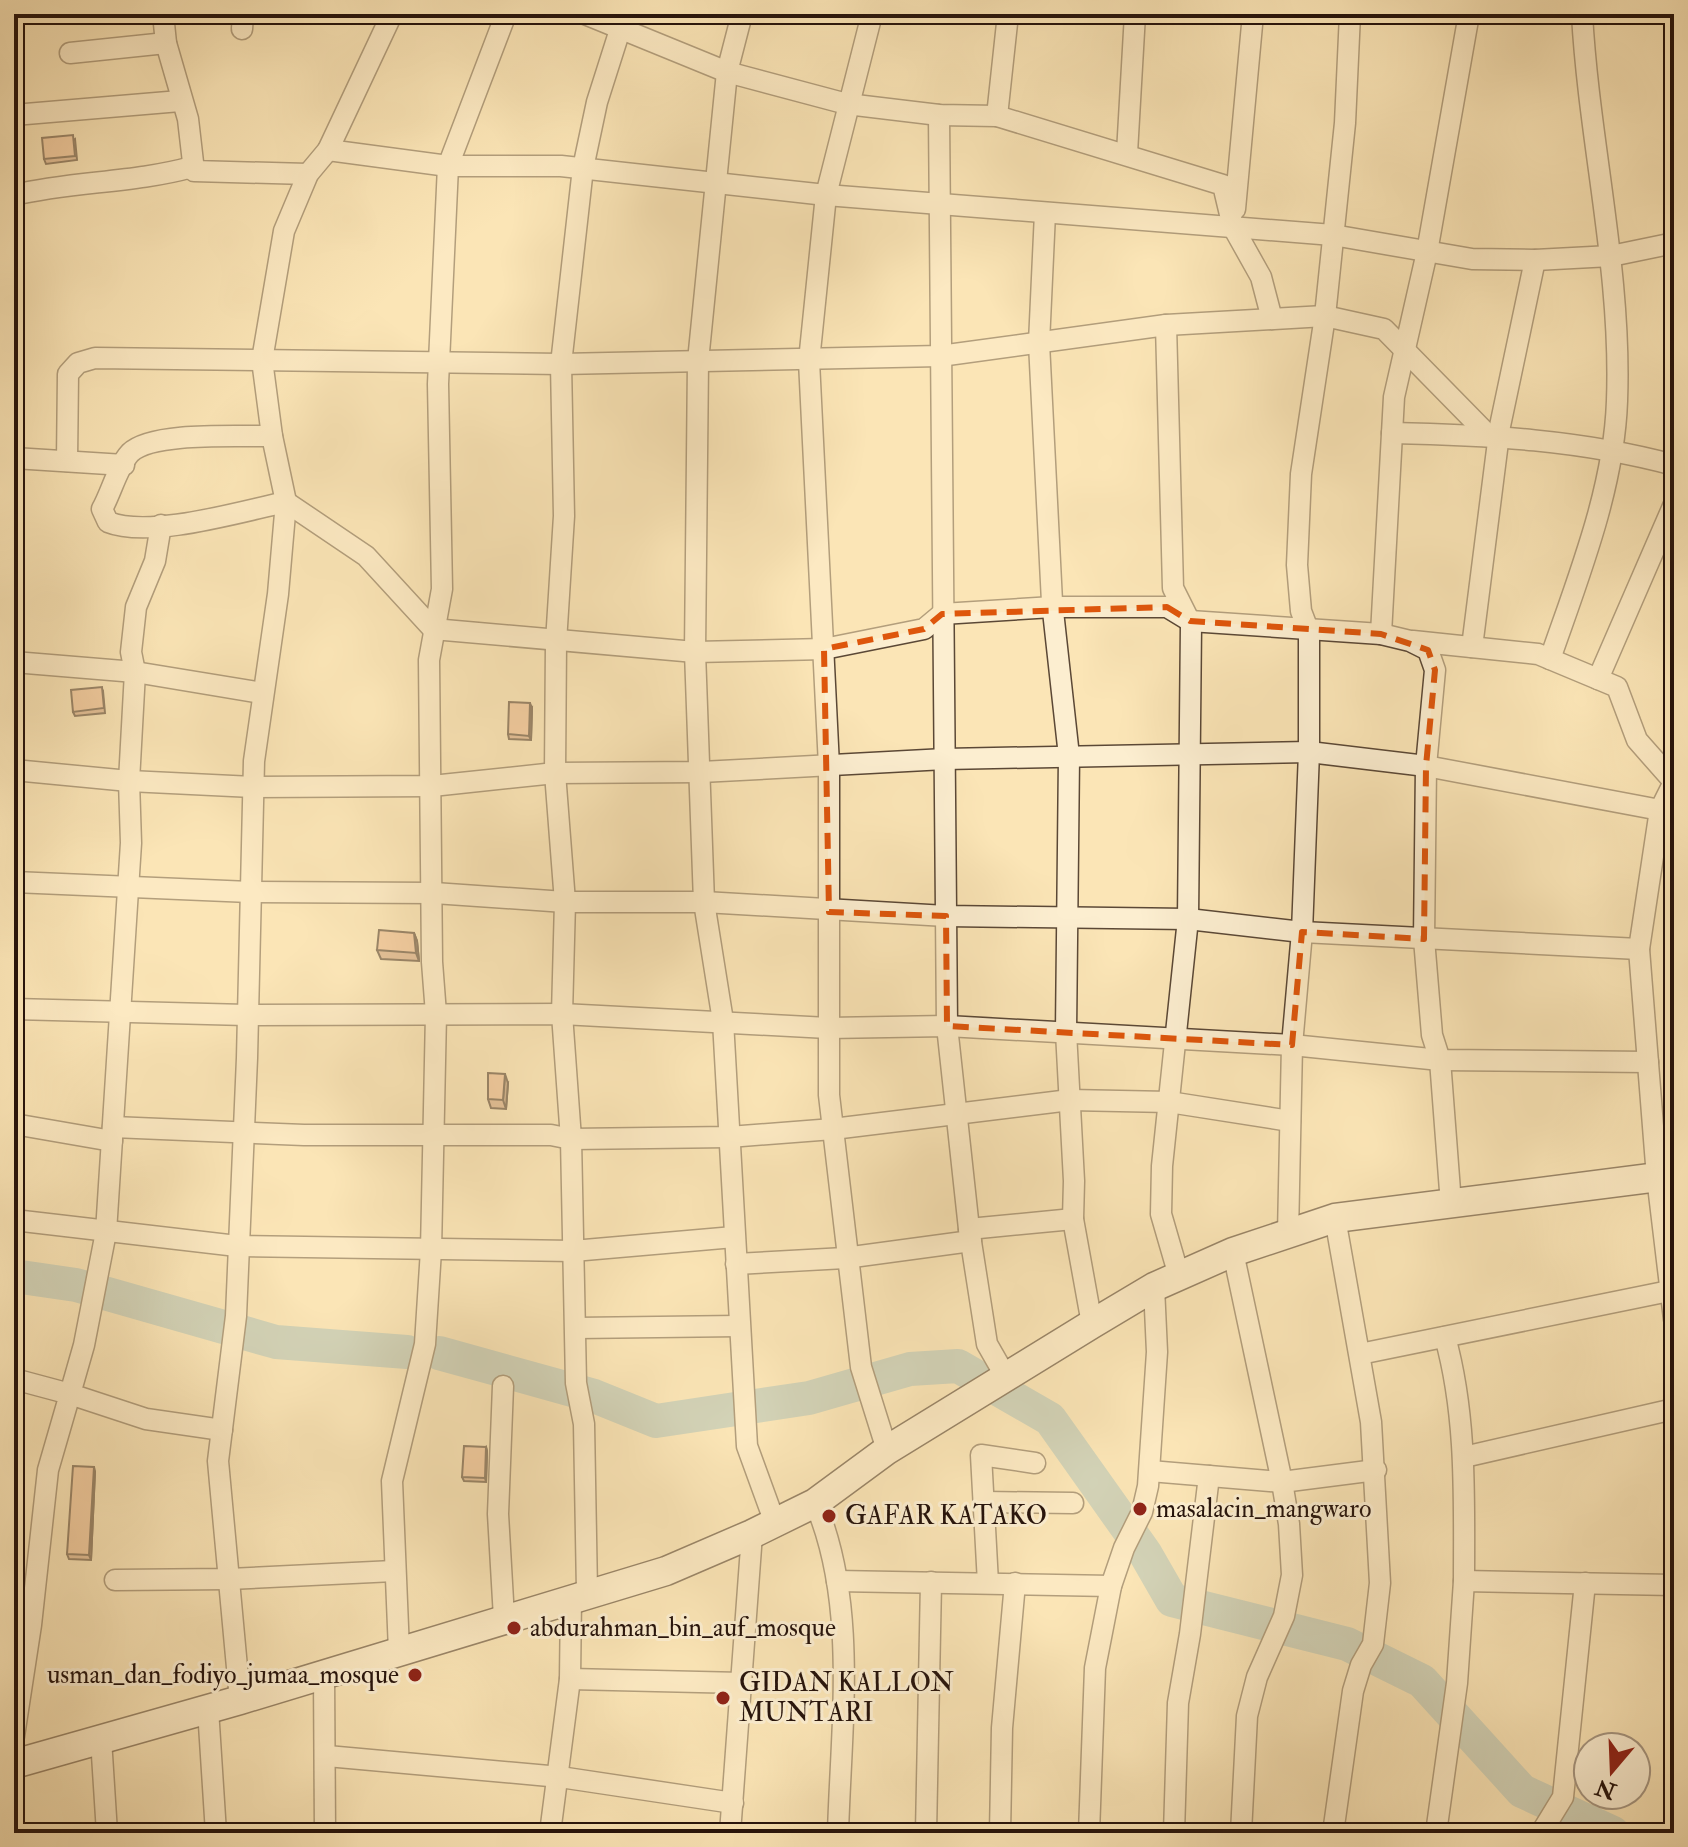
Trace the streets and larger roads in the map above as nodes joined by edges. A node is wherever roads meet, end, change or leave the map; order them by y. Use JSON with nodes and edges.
{"nodes":[{"id":1,"x":163,"y":14,"type":"edge"},
{"id":2,"x":392,"y":14,"type":"edge"},
{"id":3,"x":506,"y":14,"type":"edge"},
{"id":4,"x":585,"y":14,"type":"edge"},
{"id":5,"x":742,"y":14,"type":"edge"},
{"id":6,"x":872,"y":14,"type":"edge"},
{"id":7,"x":1008,"y":14,"type":"edge"},
{"id":8,"x":1135,"y":14,"type":"edge"},
{"id":9,"x":1253,"y":14,"type":"edge"},
{"id":10,"x":1350,"y":14,"type":"edge"},
{"id":11,"x":1469,"y":14,"type":"edge"},
{"id":12,"x":1582,"y":14,"type":"edge"},
{"id":13,"x":622,"y":22,"type":"edge"},
{"id":14,"x":166,"y":43,"type":"junction"},
{"id":15,"x":70,"y":53,"type":"dead end"},
{"id":16,"x":727,"y":72,"type":"junction"},
{"id":17,"x":180,"y":101,"type":"junction"},
{"id":18,"x":847,"y":104,"type":"junction"},
{"id":19,"x":14,"y":115,"type":"edge"},
{"id":20,"x":939,"y":115,"type":"junction"},
{"id":21,"x":997,"y":116,"type":"junction"},
{"id":22,"x":328,"y":150,"type":"junction"},
{"id":23,"x":1127,"y":153,"type":"junction"},
{"id":24,"x":448,"y":166,"type":"junction"},
{"id":25,"x":192,"y":167,"type":"junction"},
{"id":26,"x":583,"y":168,"type":"junction"},
{"id":27,"x":308,"y":174,"type":"junction"},
{"id":28,"x":714,"y":182,"type":"junction"},
{"id":29,"x":14,"y":195,"type":"edge"},
{"id":30,"x":826,"y":195,"type":"junction"},
{"id":31,"x":938,"y":204,"type":"junction"},
{"id":32,"x":1045,"y":213,"type":"junction"},
{"id":33,"x":1233,"y":227,"type":"junction"},
{"id":34,"x":1333,"y":235,"type":"junction"},
{"id":35,"x":1674,"y":243,"type":"edge"},
{"id":36,"x":1427,"y":252,"type":"junction"},
{"id":37,"x":1611,"y":256,"type":"junction"},
{"id":38,"x":1535,"y":260,"type":"junction"},
{"id":39,"x":1325,"y":316,"type":"junction"},
{"id":40,"x":1272,"y":319,"type":"junction"},
{"id":41,"x":1166,"y":325,"type":"junction"},
{"id":42,"x":1039,"y":343,"type":"junction"},
{"id":43,"x":1404,"y":345,"type":"junction"},
{"id":44,"x":940,"y":356,"type":"junction"},
{"id":45,"x":262,"y":360,"type":"junction"},
{"id":46,"x":698,"y":361,"type":"junction"},
{"id":47,"x":809,"y":361,"type":"junction"},
{"id":48,"x":439,"y":362,"type":"junction"},
{"id":49,"x":561,"y":364,"type":"junction"},
{"id":50,"x":1392,"y":433,"type":"junction"},
{"id":51,"x":1494,"y":435,"type":"junction"},
{"id":52,"x":272,"y":436,"type":"junction"},
{"id":53,"x":1611,"y":448,"type":"junction"},
{"id":54,"x":14,"y":458,"type":"edge"},
{"id":55,"x":67,"y":461,"type":"junction"},
{"id":56,"x":124,"y":465,"type":"junction"},
{"id":57,"x":1674,"y":465,"type":"edge"},
{"id":58,"x":286,"y":502,"type":"junction"},
{"id":59,"x":1674,"y":504,"type":"edge"},
{"id":60,"x":161,"y":525,"type":"junction"},
{"id":61,"x":1053,"y":607,"type":"junction"},
{"id":62,"x":942,"y":614,"type":"junction"},
{"id":63,"x":1190,"y":621,"type":"junction"},
{"id":64,"x":433,"y":629,"type":"junction"},
{"id":65,"x":1309,"y":632,"type":"junction"},
{"id":66,"x":1381,"y":634,"type":"junction"},
{"id":67,"x":1410,"y":641,"type":"junction"},
{"id":68,"x":556,"y":642,"type":"junction"},
{"id":69,"x":1472,"y":647,"type":"junction"},
{"id":70,"x":824,"y":649,"type":"junction"},
{"id":71,"x":695,"y":652,"type":"junction"},
{"id":72,"x":1550,"y":659,"type":"junction"},
{"id":73,"x":14,"y":662,"type":"edge"},
{"id":74,"x":135,"y":672,"type":"junction"},
{"id":75,"x":1598,"y":679,"type":"junction"},
{"id":76,"x":262,"y":693,"type":"junction"},
{"id":77,"x":1191,"y":752,"type":"junction"},
{"id":78,"x":1309,"y":752,"type":"junction"},
{"id":79,"x":1069,"y":756,"type":"junction"},
{"id":80,"x":945,"y":759,"type":"junction"},
{"id":81,"x":829,"y":766,"type":"junction"},
{"id":82,"x":1426,"y":766,"type":"junction"},
{"id":83,"x":14,"y":770,"type":"edge"},
{"id":84,"x":701,"y":772,"type":"junction"},
{"id":85,"x":555,"y":773,"type":"junction"},
{"id":86,"x":129,"y":781,"type":"junction"},
{"id":87,"x":1674,"y":782,"type":"edge"},
{"id":88,"x":432,"y":786,"type":"junction"},
{"id":89,"x":253,"y":787,"type":"junction"},
{"id":90,"x":1660,"y":810,"type":"junction"},
{"id":91,"x":14,"y":882,"type":"edge"},
{"id":92,"x":128,"y":887,"type":"junction"},
{"id":93,"x":250,"y":892,"type":"junction"},
{"id":94,"x":434,"y":893,"type":"junction"},
{"id":95,"x":565,"y":902,"type":"junction"},
{"id":96,"x":704,"y":902,"type":"junction"},
{"id":97,"x":829,"y":912,"type":"junction"},
{"id":98,"x":946,"y":916,"type":"junction"},
{"id":99,"x":1070,"y":917,"type":"junction"},
{"id":100,"x":1188,"y":919,"type":"junction"},
{"id":101,"x":1302,"y":932,"type":"junction"},
{"id":102,"x":1424,"y":939,"type":"junction"},
{"id":103,"x":1639,"y":949,"type":"junction"},
{"id":104,"x":14,"y":1009,"type":"edge"},
{"id":105,"x":121,"y":1011,"type":"junction"},
{"id":106,"x":436,"y":1014,"type":"junction"},
{"id":107,"x":562,"y":1014,"type":"junction"},
{"id":108,"x":246,"y":1015,"type":"junction"},
{"id":109,"x":723,"y":1021,"type":"junction"},
{"id":110,"x":947,"y":1026,"type":"junction"},
{"id":111,"x":828,"y":1028,"type":"junction"},
{"id":112,"x":1066,"y":1032,"type":"junction"},
{"id":113,"x":1177,"y":1040,"type":"junction"},
{"id":114,"x":1292,"y":1045,"type":"junction"},
{"id":115,"x":1440,"y":1060,"type":"junction"},
{"id":116,"x":1648,"y":1062,"type":"junction"},
{"id":117,"x":1070,"y":1100,"type":"junction"},
{"id":118,"x":1169,"y":1102,"type":"junction"},
{"id":119,"x":958,"y":1114,"type":"junction"},
{"id":120,"x":1290,"y":1121,"type":"junction"},
{"id":121,"x":14,"y":1124,"type":"edge"},
{"id":122,"x":833,"y":1129,"type":"junction"},
{"id":123,"x":242,"y":1132,"type":"junction"},
{"id":124,"x":112,"y":1134,"type":"junction"},
{"id":125,"x":434,"y":1136,"type":"junction"},
{"id":126,"x":729,"y":1137,"type":"junction"},
{"id":127,"x":571,"y":1139,"type":"junction"},
{"id":128,"x":1665,"y":1176,"type":"edge"},
{"id":129,"x":1451,"y":1204,"type":"junction"},
{"id":130,"x":1335,"y":1218,"type":"junction"},
{"id":131,"x":1073,"y":1219,"type":"junction"},
{"id":132,"x":14,"y":1220,"type":"edge"},
{"id":133,"x":106,"y":1232,"type":"junction"},
{"id":134,"x":1288,"y":1234,"type":"junction"},
{"id":135,"x":970,"y":1235,"type":"junction"},
{"id":136,"x":734,"y":1237,"type":"junction"},
{"id":137,"x":237,"y":1246,"type":"junction"},
{"id":138,"x":431,"y":1250,"type":"junction"},
{"id":139,"x":573,"y":1251,"type":"junction"},
{"id":140,"x":1233,"y":1252,"type":"junction"},
{"id":141,"x":845,"y":1258,"type":"junction"},
{"id":142,"x":736,"y":1264,"type":"junction"},
{"id":143,"x":1166,"y":1282,"type":"junction"},
{"id":144,"x":1673,"y":1290,"type":"edge"},
{"id":145,"x":1674,"y":1319,"type":"edge"},
{"id":146,"x":1092,"y":1324,"type":"junction"},
{"id":147,"x":739,"y":1326,"type":"junction"},
{"id":148,"x":576,"y":1328,"type":"junction"},
{"id":149,"x":1445,"y":1337,"type":"junction"},
{"id":150,"x":1360,"y":1354,"type":"junction"},
{"id":151,"x":14,"y":1379,"type":"edge"},
{"id":152,"x":1000,"y":1383,"type":"junction"},
{"id":153,"x":503,"y":1386,"type":"dead end"},
{"id":154,"x":70,"y":1394,"type":"junction"},
{"id":155,"x":1674,"y":1409,"type":"edge"},
{"id":156,"x":222,"y":1430,"type":"junction"},
{"id":157,"x":887,"y":1450,"type":"junction"},
{"id":158,"x":1464,"y":1457,"type":"junction"},
{"id":159,"x":1035,"y":1463,"type":"dead end"},
{"id":160,"x":1376,"y":1470,"type":"junction"},
{"id":161,"x":1150,"y":1471,"type":"junction"},
{"id":162,"x":1209,"y":1476,"type":"junction"},
{"id":163,"x":1282,"y":1482,"type":"junction"},
{"id":164,"x":984,"y":1502,"type":"junction"},
{"id":165,"x":815,"y":1503,"type":"junction"},
{"id":166,"x":1073,"y":1503,"type":"dead end"},
{"id":167,"x":764,"y":1528,"type":"junction"},
{"id":168,"x":394,"y":1571,"type":"junction"},
{"id":169,"x":229,"y":1579,"type":"junction"},
{"id":170,"x":115,"y":1580,"type":"dead end"},
{"id":171,"x":837,"y":1581,"type":"junction"},
{"id":172,"x":1464,"y":1581,"type":"junction"},
{"id":173,"x":931,"y":1582,"type":"junction"},
{"id":174,"x":988,"y":1583,"type":"junction"},
{"id":175,"x":1015,"y":1583,"type":"junction"},
{"id":176,"x":1585,"y":1583,"type":"junction"},
{"id":177,"x":1674,"y":1585,"type":"edge"},
{"id":178,"x":1111,"y":1586,"type":"junction"},
{"id":179,"x":579,"y":1595,"type":"junction"},
{"id":180,"x":504,"y":1618,"type":"junction"},
{"id":181,"x":399,"y":1651,"type":"junction"},
{"id":182,"x":324,"y":1674,"type":"junction"},
{"id":183,"x":570,"y":1679,"type":"junction"},
{"id":184,"x":742,"y":1683,"type":"junction"},
{"id":185,"x":240,"y":1700,"type":"junction"},
{"id":186,"x":208,"y":1709,"type":"junction"},
{"id":187,"x":14,"y":1736,"type":"edge"},
{"id":188,"x":101,"y":1739,"type":"junction"},
{"id":189,"x":327,"y":1756,"type":"junction"},
{"id":190,"x":14,"y":1764,"type":"edge"},
{"id":191,"x":560,"y":1777,"type":"junction"},
{"id":192,"x":733,"y":1803,"type":"junction"},
{"id":193,"x":107,"y":1833,"type":"edge"},
{"id":194,"x":216,"y":1833,"type":"edge"},
{"id":195,"x":325,"y":1833,"type":"edge"},
{"id":196,"x":550,"y":1833,"type":"edge"},
{"id":197,"x":730,"y":1833,"type":"edge"},
{"id":198,"x":838,"y":1833,"type":"edge"},
{"id":199,"x":926,"y":1833,"type":"edge"},
{"id":200,"x":1000,"y":1833,"type":"edge"},
{"id":201,"x":1089,"y":1833,"type":"edge"},
{"id":202,"x":1174,"y":1833,"type":"edge"},
{"id":203,"x":1241,"y":1833,"type":"edge"},
{"id":204,"x":1333,"y":1833,"type":"edge"},
{"id":205,"x":1436,"y":1833,"type":"edge"},
{"id":206,"x":1541,"y":1833,"type":"edge"}],
"edges":[{"from":1,"to":14,"type":"street"},
{"from":2,"to":22,"type":"street"},
{"from":3,"to":24,"type":"street"},
{"from":4,"to":13,"type":"street"},
{"from":5,"to":16,"type":"street"},
{"from":6,"to":18,"type":"street"},
{"from":7,"to":21,"type":"street"},
{"from":8,"to":23,"type":"street"},
{"from":9,"to":33,"type":"street"},
{"from":10,"to":34,"type":"street"},
{"from":11,"to":36,"type":"street"},
{"from":12,"to":37,"type":"street"},
{"from":13,"to":16,"type":"street"},
{"from":13,"to":26,"type":"street"},
{"from":14,"to":15,"type":"street"},
{"from":14,"to":17,"type":"street"},
{"from":16,"to":18,"type":"street"},
{"from":16,"to":28,"type":"street"},
{"from":17,"to":19,"type":"street"},
{"from":17,"to":25,"type":"street"},
{"from":18,"to":20,"type":"street"},
{"from":18,"to":30,"type":"street"},
{"from":20,"to":21,"type":"street"},
{"from":20,"to":31,"type":"street"},
{"from":21,"to":23,"type":"street"},
{"from":22,"to":24,"type":"street"},
{"from":22,"to":27,"type":"street"},
{"from":23,"to":33,"type":"street"},
{"from":24,"to":26,"type":"street"},
{"from":24,"to":48,"type":"street"},
{"from":25,"to":27,"type":"street"},
{"from":25,"to":29,"type":"street"},
{"from":26,"to":28,"type":"street"},
{"from":26,"to":49,"type":"street"},
{"from":27,"to":45,"type":"street"},
{"from":28,"to":30,"type":"street"},
{"from":28,"to":46,"type":"street"},
{"from":30,"to":31,"type":"street"},
{"from":30,"to":47,"type":"street"},
{"from":31,"to":32,"type":"street"},
{"from":31,"to":44,"type":"street"},
{"from":32,"to":33,"type":"street"},
{"from":32,"to":42,"type":"street"},
{"from":33,"to":34,"type":"street"},
{"from":33,"to":40,"type":"street"},
{"from":34,"to":36,"type":"street"},
{"from":34,"to":39,"type":"street"},
{"from":35,"to":37,"type":"street"},
{"from":36,"to":38,"type":"street"},
{"from":36,"to":43,"type":"street"},
{"from":37,"to":38,"type":"street"},
{"from":37,"to":53,"type":"street"},
{"from":38,"to":51,"type":"street"},
{"from":39,"to":40,"type":"street"},
{"from":39,"to":43,"type":"street"},
{"from":39,"to":65,"type":"street"},
{"from":40,"to":41,"type":"street"},
{"from":41,"to":42,"type":"street"},
{"from":41,"to":63,"type":"street"},
{"from":42,"to":44,"type":"street"},
{"from":42,"to":61,"type":"street"},
{"from":43,"to":50,"type":"street"},
{"from":43,"to":51,"type":"street"},
{"from":44,"to":47,"type":"street"},
{"from":44,"to":62,"type":"street"},
{"from":45,"to":48,"type":"street"},
{"from":45,"to":52,"type":"street"},
{"from":45,"to":55,"type":"street"},
{"from":46,"to":47,"type":"street"},
{"from":46,"to":49,"type":"street"},
{"from":46,"to":71,"type":"street"},
{"from":47,"to":70,"type":"street"},
{"from":48,"to":49,"type":"street"},
{"from":48,"to":64,"type":"street"},
{"from":49,"to":68,"type":"street"},
{"from":50,"to":51,"type":"street"},
{"from":50,"to":66,"type":"street"},
{"from":51,"to":53,"type":"street"},
{"from":51,"to":69,"type":"street"},
{"from":52,"to":56,"type":"street"},
{"from":52,"to":58,"type":"street"},
{"from":53,"to":57,"type":"street"},
{"from":53,"to":72,"type":"street"},
{"from":54,"to":55,"type":"street"},
{"from":55,"to":56,"type":"street"},
{"from":56,"to":60,"type":"street"},
{"from":58,"to":60,"type":"street"},
{"from":58,"to":64,"type":"street"},
{"from":58,"to":76,"type":"street"},
{"from":59,"to":75,"type":"street"},
{"from":60,"to":74,"type":"street"},
{"from":61,"to":62,"type":"street"},
{"from":61,"to":63,"type":"street"},
{"from":61,"to":79,"type":"street"},
{"from":62,"to":70,"type":"street"},
{"from":62,"to":80,"type":"street"},
{"from":63,"to":65,"type":"street"},
{"from":63,"to":77,"type":"street"},
{"from":64,"to":68,"type":"street"},
{"from":64,"to":88,"type":"street"},
{"from":65,"to":66,"type":"street"},
{"from":65,"to":78,"type":"street"},
{"from":66,"to":67,"type":"street"},
{"from":67,"to":69,"type":"street"},
{"from":67,"to":82,"type":"street"},
{"from":68,"to":71,"type":"street"},
{"from":68,"to":85,"type":"street"},
{"from":69,"to":72,"type":"street"},
{"from":70,"to":71,"type":"street"},
{"from":70,"to":81,"type":"street"},
{"from":71,"to":84,"type":"street"},
{"from":72,"to":75,"type":"street"},
{"from":73,"to":74,"type":"street"},
{"from":74,"to":76,"type":"street"},
{"from":74,"to":86,"type":"street"},
{"from":75,"to":87,"type":"street"},
{"from":76,"to":89,"type":"street"},
{"from":77,"to":78,"type":"street"},
{"from":77,"to":79,"type":"street"},
{"from":77,"to":100,"type":"street"},
{"from":78,"to":82,"type":"street"},
{"from":78,"to":101,"type":"street"},
{"from":79,"to":80,"type":"street"},
{"from":79,"to":99,"type":"street"},
{"from":80,"to":81,"type":"street"},
{"from":80,"to":98,"type":"street"},
{"from":81,"to":84,"type":"street"},
{"from":81,"to":97,"type":"street"},
{"from":82,"to":90,"type":"street"},
{"from":82,"to":102,"type":"street"},
{"from":83,"to":86,"type":"street"},
{"from":84,"to":85,"type":"street"},
{"from":84,"to":96,"type":"street"},
{"from":85,"to":88,"type":"street"},
{"from":85,"to":95,"type":"street"},
{"from":86,"to":89,"type":"street"},
{"from":86,"to":92,"type":"street"},
{"from":87,"to":90,"type":"street"},
{"from":88,"to":89,"type":"street"},
{"from":88,"to":94,"type":"street"},
{"from":89,"to":93,"type":"street"},
{"from":90,"to":103,"type":"street"},
{"from":91,"to":92,"type":"street"},
{"from":92,"to":93,"type":"street"},
{"from":92,"to":105,"type":"street"},
{"from":93,"to":94,"type":"street"},
{"from":93,"to":108,"type":"street"},
{"from":94,"to":95,"type":"street"},
{"from":94,"to":106,"type":"street"},
{"from":95,"to":96,"type":"street"},
{"from":95,"to":107,"type":"street"},
{"from":96,"to":97,"type":"street"},
{"from":96,"to":109,"type":"street"},
{"from":97,"to":98,"type":"street"},
{"from":97,"to":111,"type":"street"},
{"from":98,"to":99,"type":"street"},
{"from":98,"to":110,"type":"street"},
{"from":99,"to":100,"type":"street"},
{"from":99,"to":112,"type":"street"},
{"from":100,"to":101,"type":"street"},
{"from":100,"to":113,"type":"street"},
{"from":101,"to":102,"type":"street"},
{"from":101,"to":114,"type":"street"},
{"from":102,"to":103,"type":"street"},
{"from":102,"to":115,"type":"street"},
{"from":103,"to":116,"type":"street"},
{"from":104,"to":105,"type":"street"},
{"from":105,"to":108,"type":"street"},
{"from":105,"to":124,"type":"street"},
{"from":106,"to":107,"type":"street"},
{"from":106,"to":108,"type":"street"},
{"from":106,"to":125,"type":"street"},
{"from":107,"to":109,"type":"street"},
{"from":107,"to":127,"type":"street"},
{"from":108,"to":123,"type":"street"},
{"from":109,"to":111,"type":"street"},
{"from":109,"to":126,"type":"street"},
{"from":110,"to":111,"type":"street"},
{"from":110,"to":112,"type":"street"},
{"from":110,"to":119,"type":"street"},
{"from":111,"to":122,"type":"street"},
{"from":112,"to":113,"type":"street"},
{"from":112,"to":117,"type":"street"},
{"from":113,"to":114,"type":"street"},
{"from":113,"to":118,"type":"street"},
{"from":114,"to":115,"type":"street"},
{"from":114,"to":120,"type":"street"},
{"from":115,"to":116,"type":"street"},
{"from":115,"to":129,"type":"street"},
{"from":116,"to":128,"type":"street"},
{"from":117,"to":118,"type":"street"},
{"from":117,"to":119,"type":"street"},
{"from":117,"to":131,"type":"street"},
{"from":118,"to":120,"type":"street"},
{"from":118,"to":143,"type":"street"},
{"from":119,"to":122,"type":"street"},
{"from":119,"to":135,"type":"street"},
{"from":120,"to":134,"type":"street"},
{"from":121,"to":124,"type":"street"},
{"from":122,"to":126,"type":"street"},
{"from":122,"to":141,"type":"street"},
{"from":123,"to":124,"type":"street"},
{"from":123,"to":125,"type":"street"},
{"from":123,"to":137,"type":"street"},
{"from":124,"to":133,"type":"street"},
{"from":125,"to":127,"type":"street"},
{"from":125,"to":138,"type":"street"},
{"from":126,"to":127,"type":"street"},
{"from":126,"to":136,"type":"street"},
{"from":127,"to":139,"type":"street"},
{"from":128,"to":129,"type":"street"},
{"from":128,"to":144,"type":"street"},
{"from":129,"to":130,"type":"street"},
{"from":130,"to":134,"type":"street"},
{"from":130,"to":150,"type":"street"},
{"from":131,"to":135,"type":"street"},
{"from":131,"to":146,"type":"street"},
{"from":132,"to":133,"type":"street"},
{"from":133,"to":137,"type":"street"},
{"from":133,"to":154,"type":"street"},
{"from":134,"to":140,"type":"street"},
{"from":135,"to":141,"type":"street"},
{"from":135,"to":152,"type":"street"},
{"from":136,"to":139,"type":"street"},
{"from":136,"to":142,"type":"street"},
{"from":137,"to":138,"type":"street"},
{"from":137,"to":156,"type":"street"},
{"from":138,"to":139,"type":"street"},
{"from":138,"to":168,"type":"street"},
{"from":139,"to":148,"type":"street"},
{"from":140,"to":143,"type":"street"},
{"from":140,"to":163,"type":"street"},
{"from":141,"to":142,"type":"street"},
{"from":141,"to":157,"type":"street"},
{"from":142,"to":147,"type":"street"},
{"from":143,"to":146,"type":"street"},
{"from":143,"to":161,"type":"street"},
{"from":144,"to":145,"type":"street"},
{"from":144,"to":149,"type":"street"},
{"from":146,"to":152,"type":"street"},
{"from":147,"to":148,"type":"street"},
{"from":147,"to":167,"type":"street"},
{"from":148,"to":179,"type":"street"},
{"from":149,"to":150,"type":"street"},
{"from":149,"to":158,"type":"street"},
{"from":150,"to":160,"type":"street"},
{"from":151,"to":154,"type":"street"},
{"from":152,"to":157,"type":"street"},
{"from":153,"to":180,"type":"street"},
{"from":154,"to":156,"type":"street"},
{"from":154,"to":187,"type":"street"},
{"from":155,"to":158,"type":"street"},
{"from":156,"to":169,"type":"street"},
{"from":157,"to":165,"type":"street"},
{"from":158,"to":172,"type":"street"},
{"from":159,"to":164,"type":"street"},
{"from":160,"to":163,"type":"street"},
{"from":160,"to":204,"type":"street"},
{"from":161,"to":162,"type":"street"},
{"from":161,"to":178,"type":"street"},
{"from":162,"to":163,"type":"street"},
{"from":162,"to":202,"type":"street"},
{"from":163,"to":203,"type":"street"},
{"from":164,"to":166,"type":"street"},
{"from":164,"to":174,"type":"street"},
{"from":165,"to":167,"type":"street"},
{"from":165,"to":171,"type":"street"},
{"from":167,"to":179,"type":"street"},
{"from":167,"to":184,"type":"street"},
{"from":168,"to":169,"type":"street"},
{"from":168,"to":181,"type":"street"},
{"from":169,"to":170,"type":"street"},
{"from":169,"to":185,"type":"street"},
{"from":171,"to":173,"type":"street"},
{"from":171,"to":198,"type":"street"},
{"from":172,"to":176,"type":"street"},
{"from":172,"to":205,"type":"street"},
{"from":173,"to":174,"type":"street"},
{"from":173,"to":199,"type":"street"},
{"from":174,"to":175,"type":"street"},
{"from":175,"to":178,"type":"street"},
{"from":175,"to":200,"type":"street"},
{"from":176,"to":177,"type":"street"},
{"from":176,"to":206,"type":"street"},
{"from":178,"to":201,"type":"street"},
{"from":179,"to":180,"type":"street"},
{"from":179,"to":183,"type":"street"},
{"from":180,"to":181,"type":"street"},
{"from":181,"to":182,"type":"street"},
{"from":182,"to":185,"type":"street"},
{"from":182,"to":189,"type":"street"},
{"from":183,"to":184,"type":"street"},
{"from":183,"to":191,"type":"street"},
{"from":184,"to":192,"type":"street"},
{"from":185,"to":186,"type":"street"},
{"from":186,"to":188,"type":"street"},
{"from":186,"to":194,"type":"street"},
{"from":188,"to":190,"type":"street"},
{"from":188,"to":193,"type":"street"},
{"from":189,"to":191,"type":"street"},
{"from":189,"to":195,"type":"street"},
{"from":191,"to":192,"type":"street"},
{"from":191,"to":196,"type":"street"},
{"from":192,"to":197,"type":"street"}]}
